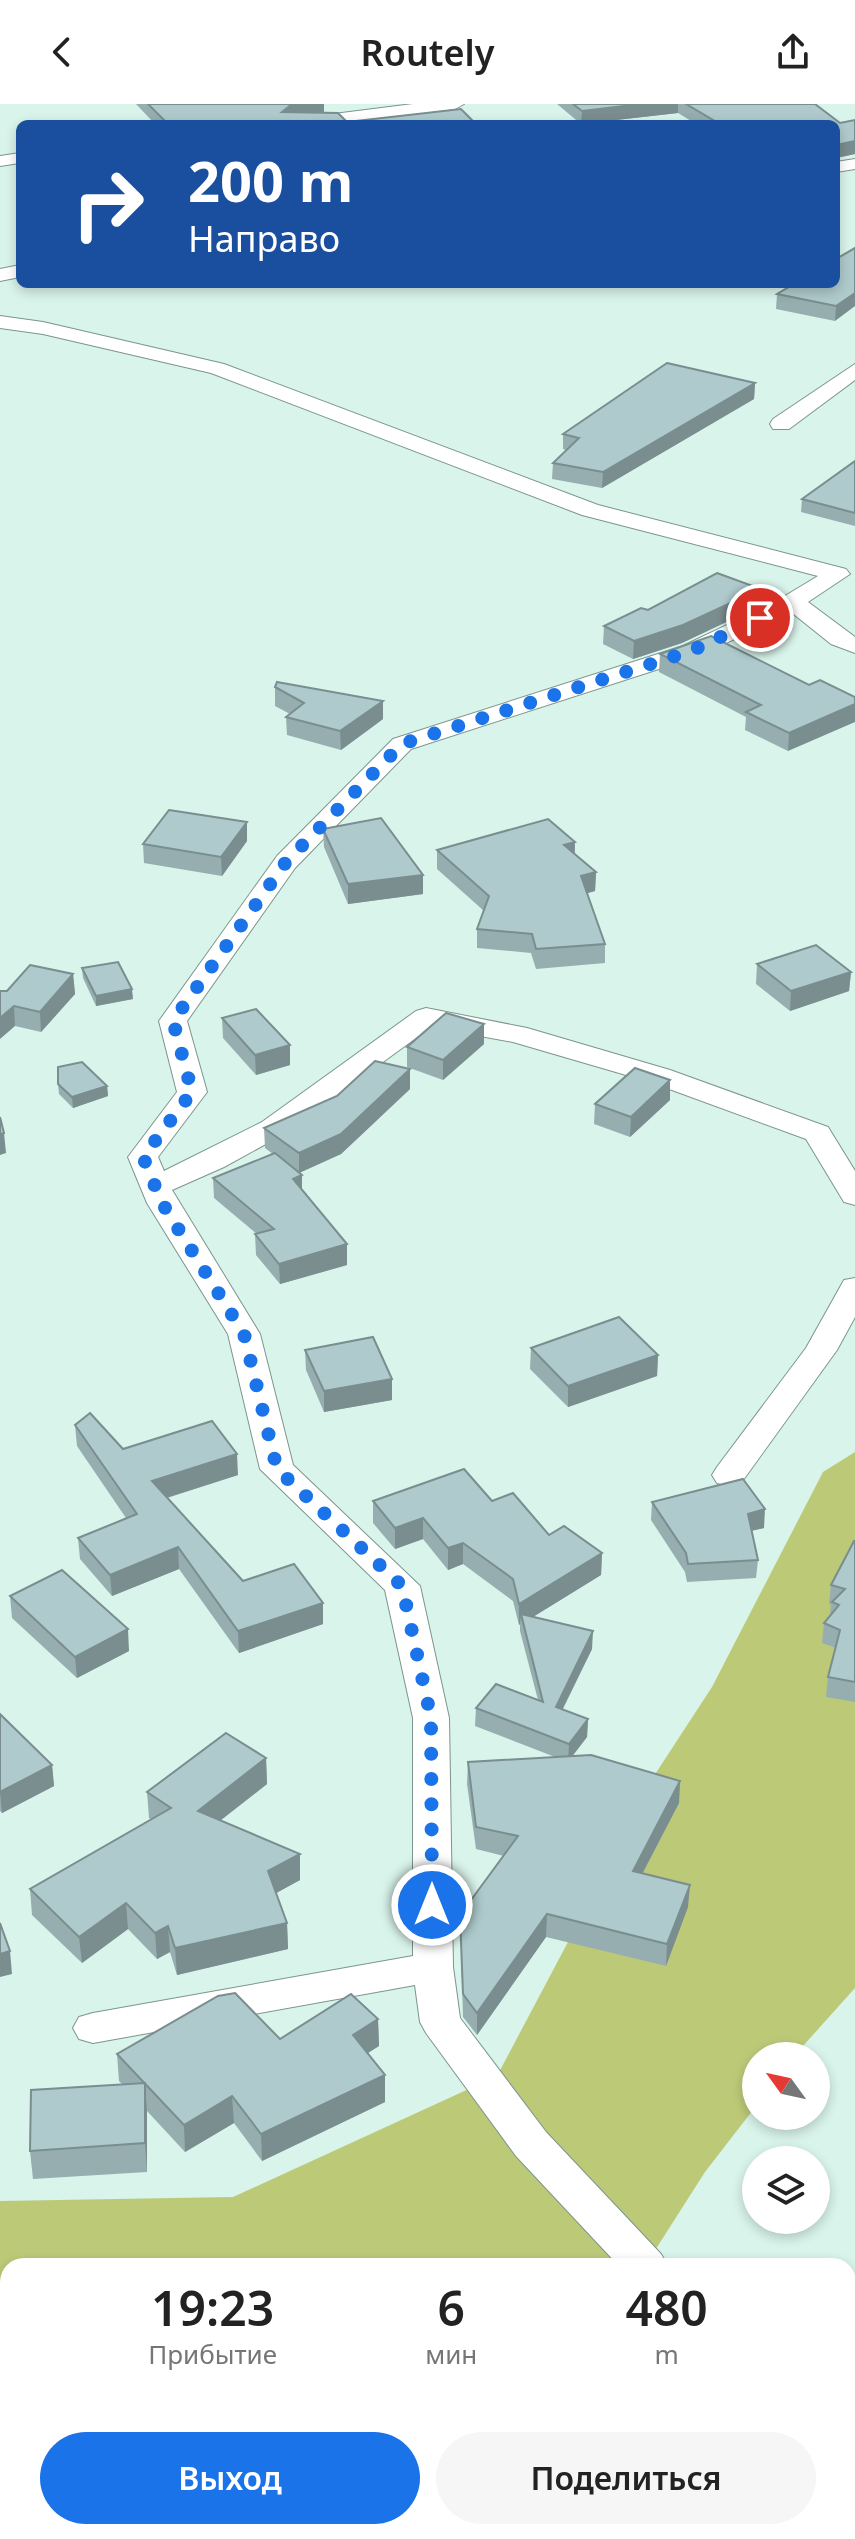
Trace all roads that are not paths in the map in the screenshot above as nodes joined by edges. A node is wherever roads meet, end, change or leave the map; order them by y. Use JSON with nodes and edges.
{"nodes":[{"id":1,"x":455,"y":104,"type":"edge"},
{"id":2,"x":326,"y":120,"type":"edge"},
{"id":3,"x":0,"y":322,"type":"edge"},
{"id":4,"x":855,"y":370,"type":"edge"},
{"id":5,"x":781,"y":424,"type":"dead end"},
{"id":6,"x":846,"y":566,"type":"edge"},
{"id":7,"x":792,"y":601,"type":"junction"},
{"id":8,"x":855,"y":646,"type":"edge"},
{"id":9,"x":154,"y":1186,"type":"junction"},
{"id":10,"x":855,"y":1196,"type":"edge"},
{"id":11,"x":855,"y":1287,"type":"edge"},
{"id":12,"x":729,"y":1475,"type":"dead end"},
{"id":13,"x":433,"y":1967,"type":"junction"},
{"id":14,"x":93,"y":2028,"type":"dead end"},
{"id":15,"x":638,"y":2258,"type":"edge"}],
"edges":[{"from":1,"to":2,"type":"street"},
{"from":3,"to":6,"type":"street"},
{"from":4,"to":5,"type":"street"},
{"from":6,"to":7,"type":"street"},
{"from":7,"to":8,"type":"street"},
{"from":7,"to":9,"type":"street"},
{"from":9,"to":10,"type":"street"},
{"from":9,"to":13,"type":"street"},
{"from":11,"to":12,"type":"street"},
{"from":13,"to":14,"type":"street"},
{"from":13,"to":15,"type":"street"}]}
